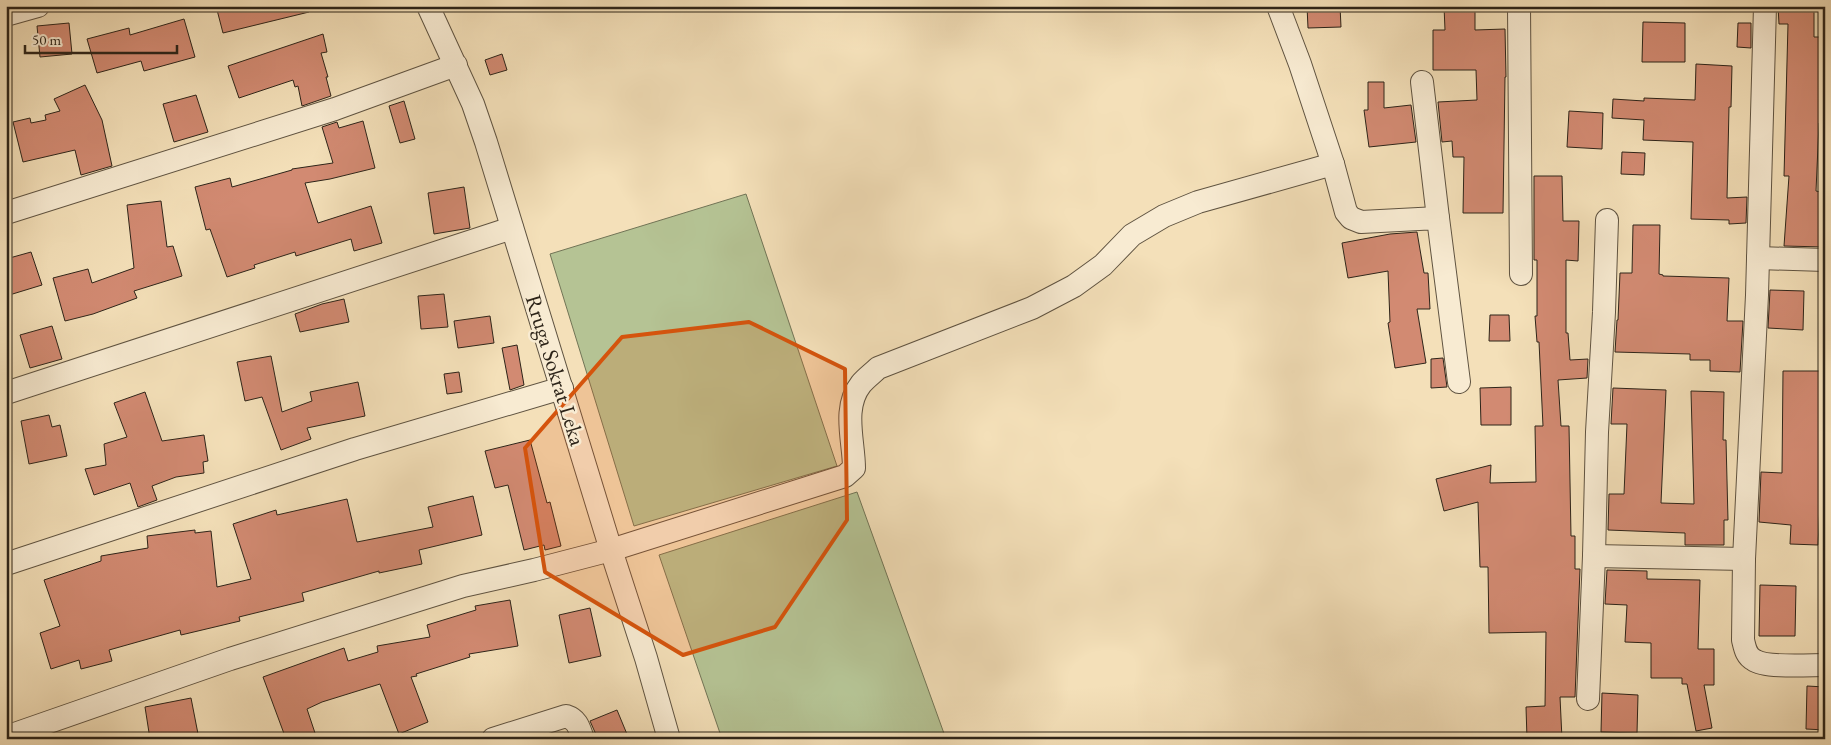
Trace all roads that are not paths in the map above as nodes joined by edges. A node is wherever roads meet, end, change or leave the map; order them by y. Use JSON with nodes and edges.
{"nodes":[{"id":1,"x":38,"y":6,"type":"edge"},
{"id":2,"x":428,"y":6,"type":"edge"},
{"id":3,"x":1278,"y":6,"type":"edge"},
{"id":4,"x":1519,"y":6,"type":"edge"},
{"id":5,"x":1765,"y":6,"type":"edge"},
{"id":6,"x":6,"y":16,"type":"edge"},
{"id":7,"x":456,"y":65,"type":"junction"},
{"id":8,"x":1422,"y":82,"type":"dead end"},
{"id":9,"x":1325,"y":166,"type":"junction"},
{"id":10,"x":6,"y":213,"type":"edge"},
{"id":11,"x":1438,"y":218,"type":"junction"},
{"id":12,"x":1607,"y":220,"type":"dead end"},
{"id":13,"x":512,"y":228,"type":"junction"},
{"id":14,"x":1758,"y":258,"type":"junction"},
{"id":15,"x":1825,"y":260,"type":"edge"},
{"id":16,"x":1521,"y":274,"type":"dead end"},
{"id":17,"x":1459,"y":382,"type":"dead end"},
{"id":18,"x":562,"y":388,"type":"junction"},
{"id":19,"x":6,"y":393,"type":"edge"},
{"id":20,"x":610,"y":550,"type":"junction"},
{"id":21,"x":1594,"y":556,"type":"junction"},
{"id":22,"x":1744,"y":559,"type":"junction"},
{"id":23,"x":6,"y":564,"type":"edge"},
{"id":24,"x":1825,"y":665,"type":"edge"},
{"id":25,"x":1588,"y":699,"type":"dead end"},
{"id":26,"x":6,"y":736,"type":"edge"},
{"id":27,"x":493,"y":739,"type":"edge"},
{"id":28,"x":583,"y":739,"type":"edge"},
{"id":29,"x":669,"y":739,"type":"edge"}],
"edges":[{"from":1,"to":6,"type":"street"},
{"from":2,"to":7,"type":"street","name":"Rruga Sokrat Leka"},
{"from":3,"to":9,"type":"street"},
{"from":4,"to":16,"type":"street"},
{"from":5,"to":14,"type":"street"},
{"from":7,"to":10,"type":"street"},
{"from":7,"to":13,"type":"street","name":"Rruga Sokrat Leka"},
{"from":8,"to":11,"type":"street"},
{"from":9,"to":11,"type":"street"},
{"from":9,"to":20,"type":"street"},
{"from":11,"to":17,"type":"street"},
{"from":12,"to":21,"type":"street"},
{"from":13,"to":18,"type":"street","name":"Rruga Sokrat Leka"},
{"from":13,"to":19,"type":"street"},
{"from":14,"to":15,"type":"street"},
{"from":14,"to":22,"type":"street"},
{"from":18,"to":20,"type":"street","name":"Rruga Sokrat Leka"},
{"from":18,"to":23,"type":"street"},
{"from":20,"to":26,"type":"street"},
{"from":20,"to":29,"type":"street","name":"Rruga Sokrat Leka"},
{"from":21,"to":22,"type":"street"},
{"from":21,"to":25,"type":"street"},
{"from":22,"to":24,"type":"street"},
{"from":27,"to":28,"type":"street"}]}
